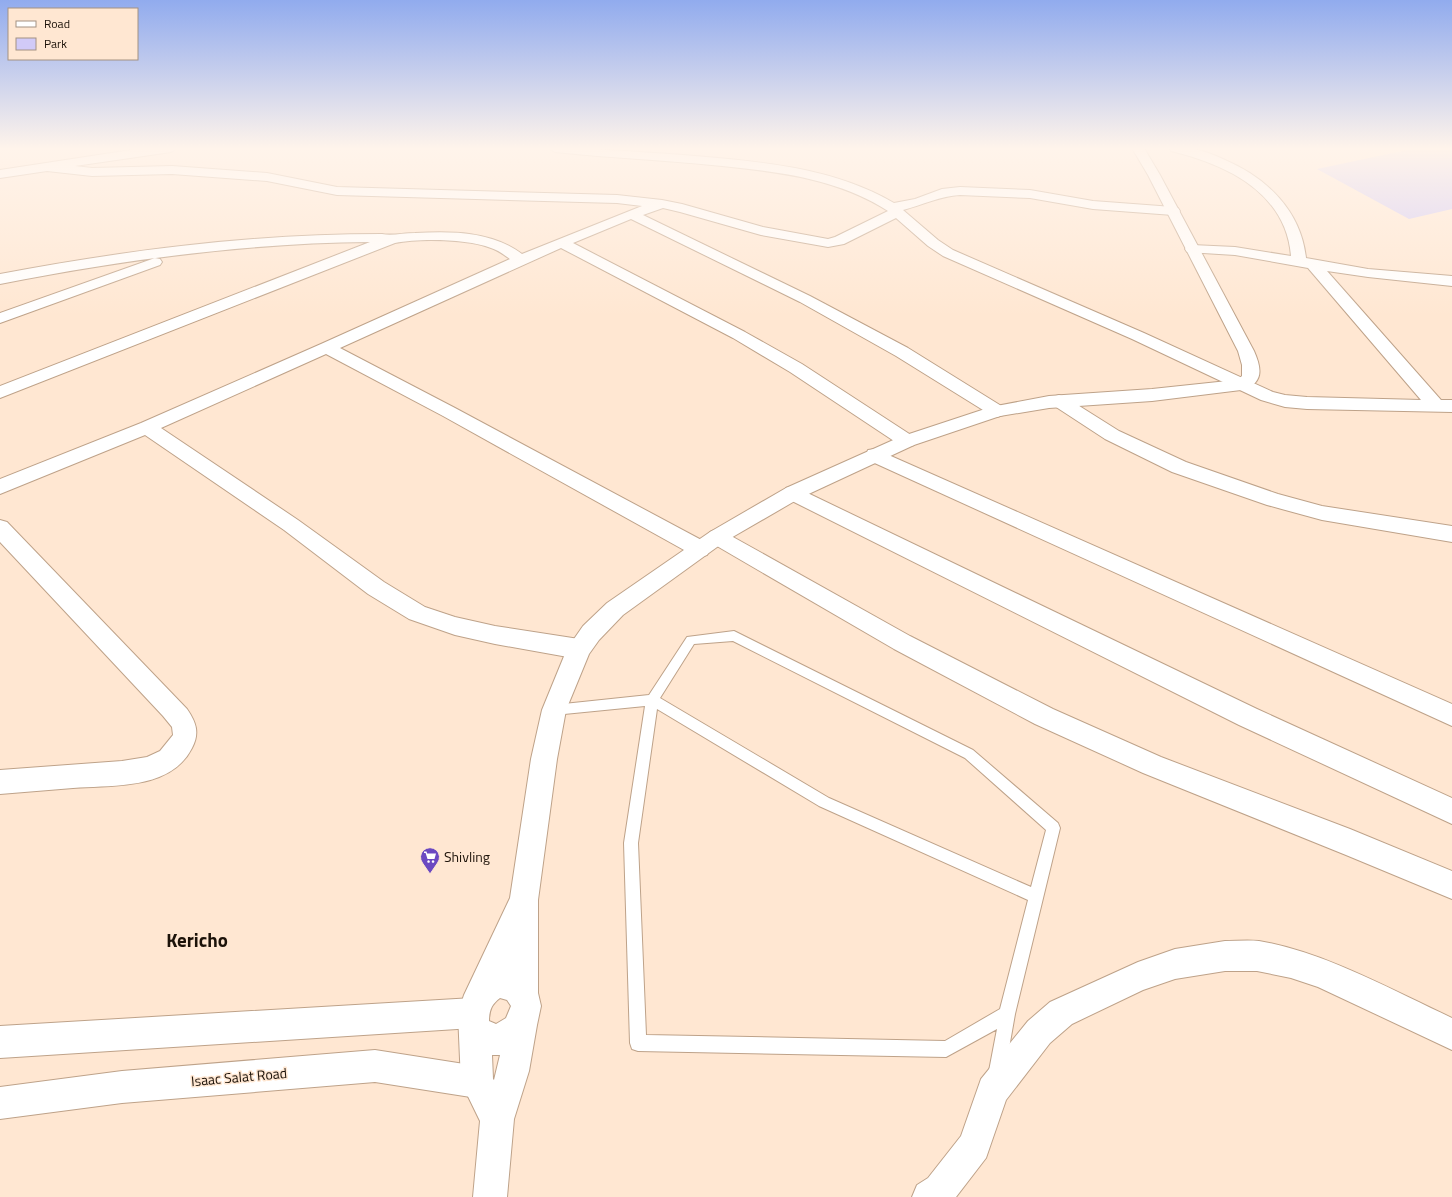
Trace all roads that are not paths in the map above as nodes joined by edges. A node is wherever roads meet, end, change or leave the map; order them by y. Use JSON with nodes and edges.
{"nodes":[{"id":1,"x":662,"y":204,"type":"joint"},
{"id":2,"x":884,"y":204,"type":"edge"},
{"id":3,"x":913,"y":204,"type":"edge"},
{"id":4,"x":1086,"y":204,"type":"edge"},
{"id":5,"x":1169,"y":204,"type":"edge"},
{"id":6,"x":1277,"y":204,"type":"edge"},
{"id":7,"x":894,"y":210,"type":"junction"},
{"id":8,"x":1173,"y":211,"type":"junction"},
{"id":9,"x":631,"y":214,"type":"junction"},
{"id":10,"x":400,"y":238,"type":"junction"},
{"id":11,"x":562,"y":243,"type":"junction"},
{"id":12,"x":198,"y":247,"type":"junction"},
{"id":13,"x":1192,"y":249,"type":"junction"},
{"id":14,"x":520,"y":260,"type":"junction"},
{"id":15,"x":1306,"y":263,"type":"junction"},
{"id":16,"x":0,"y":279,"type":"edge"},
{"id":17,"x":1452,"y":281,"type":"edge"},
{"id":18,"x":0,"y":318,"type":"edge"},
{"id":19,"x":327,"y":348,"type":"junction"},
{"id":20,"x":1241,"y":385,"type":"junction"},
{"id":21,"x":0,"y":392,"type":"edge"},
{"id":22,"x":1059,"y":401,"type":"junction"},
{"id":23,"x":1444,"y":406,"type":"edge"},
{"id":24,"x":997,"y":411,"type":"junction"},
{"id":25,"x":147,"y":426,"type":"junction"},
{"id":26,"x":907,"y":441,"type":"junction"},
{"id":27,"x":875,"y":455,"type":"junction"},
{"id":28,"x":0,"y":487,"type":"edge"},
{"id":29,"x":793,"y":493,"type":"junction"},
{"id":30,"x":0,"y":528,"type":"edge"},
{"id":31,"x":1452,"y":534,"type":"edge"},
{"id":32,"x":709,"y":543,"type":"junction"},
{"id":33,"x":579,"y":649,"type":"junction"},
{"id":34,"x":652,"y":700,"type":"junction"},
{"id":35,"x":554,"y":710,"type":"junction"},
{"id":36,"x":1452,"y":715,"type":"edge"},
{"id":37,"x":0,"y":782,"type":"edge"},
{"id":38,"x":1452,"y":811,"type":"edge"},
{"id":39,"x":1452,"y":885,"type":"edge"},
{"id":40,"x":1036,"y":896,"type":"junction"},
{"id":41,"x":524,"y":900,"type":"junction"},
{"id":42,"x":523,"y":993,"type":"junction"},
{"id":43,"x":476,"y":1012,"type":"junction"},
{"id":44,"x":1007,"y":1014,"type":"junction"},
{"id":45,"x":521,"y":1025,"type":"junction"},
{"id":46,"x":1452,"y":1034,"type":"edge"},
{"id":47,"x":2,"y":1046,"type":"edge"},
{"id":48,"x":477,"y":1082,"type":"junction"},
{"id":49,"x":993,"y":1091,"type":"junction"},
{"id":50,"x":0,"y":1103,"type":"edge"},
{"id":51,"x":497,"y":1119,"type":"junction"},
{"id":52,"x":490,"y":1197,"type":"edge"},
{"id":53,"x":929,"y":1197,"type":"edge"}],
"edges":[{"from":1,"to":7,"type":"street"},
{"from":1,"to":9,"type":"street"},
{"from":2,"to":7,"type":"street"},
{"from":3,"to":7,"type":"street"},
{"from":4,"to":8,"type":"street"},
{"from":5,"to":8,"type":"street"},
{"from":6,"to":15,"type":"street"},
{"from":7,"to":20,"type":"street"},
{"from":8,"to":13,"type":"street"},
{"from":9,"to":11,"type":"street"},
{"from":9,"to":24,"type":"street"},
{"from":10,"to":12,"type":"street"},
{"from":10,"to":14,"type":"street"},
{"from":10,"to":21,"type":"street"},
{"from":11,"to":14,"type":"street"},
{"from":11,"to":26,"type":"street"},
{"from":12,"to":16,"type":"street"},
{"from":12,"to":18,"type":"street"},
{"from":13,"to":15,"type":"street"},
{"from":13,"to":20,"type":"street"},
{"from":14,"to":19,"type":"street"},
{"from":15,"to":17,"type":"street"},
{"from":15,"to":23,"type":"street"},
{"from":19,"to":25,"type":"street"},
{"from":19,"to":32,"type":"street"},
{"from":20,"to":22,"type":"street"},
{"from":20,"to":23,"type":"street"},
{"from":22,"to":24,"type":"street"},
{"from":22,"to":31,"type":"street"},
{"from":24,"to":26,"type":"street"},
{"from":25,"to":28,"type":"street"},
{"from":25,"to":33,"type":"street"},
{"from":26,"to":27,"type":"street"},
{"from":27,"to":29,"type":"street"},
{"from":27,"to":36,"type":"street"},
{"from":29,"to":32,"type":"street"},
{"from":29,"to":38,"type":"street"},
{"from":30,"to":37,"type":"street"},
{"from":32,"to":33,"type":"street"},
{"from":32,"to":39,"type":"street"},
{"from":33,"to":35,"type":"street"},
{"from":34,"to":35,"type":"lane"},
{"from":34,"to":40,"type":"lane"},
{"from":34,"to":40,"type":"lane"},
{"from":34,"to":44,"type":"lane"},
{"from":35,"to":41,"type":"street"},
{"from":40,"to":44,"type":"lane"},
{"from":41,"to":42,"type":"street"},
{"from":41,"to":43,"type":"street"},
{"from":42,"to":43,"type":"street"},
{"from":42,"to":45,"type":"street"},
{"from":43,"to":45,"type":"street"},
{"from":43,"to":47,"type":"street"},
{"from":43,"to":48,"type":"street"},
{"from":44,"to":49,"type":"lane"},
{"from":45,"to":51,"type":"street"},
{"from":46,"to":49,"type":"street"},
{"from":48,"to":50,"type":"street","name":"Isaac Salat Road"},
{"from":48,"to":51,"type":"street"},
{"from":49,"to":53,"type":"street"},
{"from":51,"to":52,"type":"street"}]}
